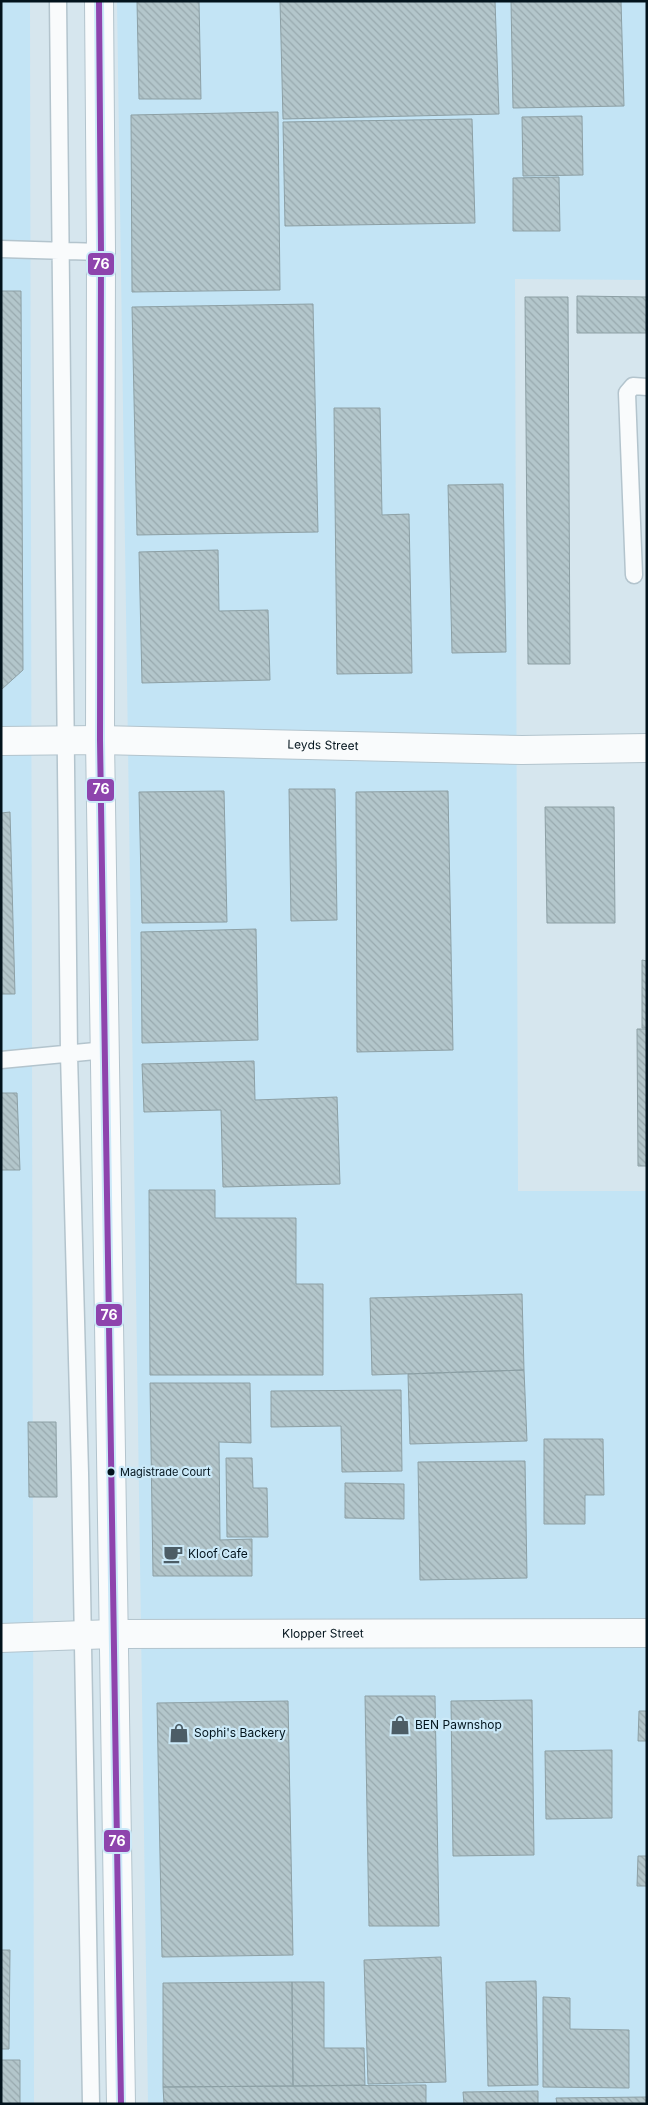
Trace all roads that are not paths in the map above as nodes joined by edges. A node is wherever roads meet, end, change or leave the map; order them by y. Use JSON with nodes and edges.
{"nodes":[{"id":1,"x":58,"y":1,"type":"edge"},
{"id":2,"x":99,"y":1,"type":"edge"},
{"id":3,"x":1,"y":249,"type":"edge"},
{"id":4,"x":102,"y":252,"type":"junction"},
{"id":5,"x":62,"y":253,"type":"junction"},
{"id":6,"x":647,"y":387,"type":"edge"},
{"id":7,"x":634,"y":575,"type":"dead end"},
{"id":8,"x":65,"y":739,"type":"junction"},
{"id":9,"x":100,"y":740,"type":"junction"},
{"id":10,"x":1,"y":741,"type":"edge"},
{"id":11,"x":647,"y":748,"type":"edge"},
{"id":12,"x":106,"y":1050,"type":"junction"},
{"id":13,"x":68,"y":1054,"type":"junction"},
{"id":14,"x":1,"y":1060,"type":"edge"},
{"id":15,"x":647,"y":1633,"type":"edge"},
{"id":16,"x":113,"y":1634,"type":"junction"},
{"id":17,"x":81,"y":1636,"type":"junction"},
{"id":18,"x":1,"y":1638,"type":"edge"},
{"id":19,"x":91,"y":2104,"type":"edge"},
{"id":20,"x":121,"y":2104,"type":"edge"}],
"edges":[{"from":1,"to":5,"type":"lane"},
{"from":2,"to":4,"type":"main road"},
{"from":3,"to":5,"type":"lane"},
{"from":4,"to":5,"type":"lane"},
{"from":4,"to":9,"type":"main road"},
{"from":5,"to":8,"type":"lane"},
{"from":6,"to":7,"type":"lane"},
{"from":8,"to":9,"type":"main road","name":"Leyds Street"},
{"from":8,"to":10,"type":"main road","name":"Leyds Street"},
{"from":8,"to":13,"type":"lane"},
{"from":9,"to":11,"type":"main road","name":"Leyds Street"},
{"from":9,"to":12,"type":"main road"},
{"from":12,"to":13,"type":"lane"},
{"from":12,"to":16,"type":"main road"},
{"from":13,"to":14,"type":"lane"},
{"from":13,"to":17,"type":"lane"},
{"from":15,"to":16,"type":"main road","name":"Klopper Street"},
{"from":16,"to":17,"type":"main road","name":"Klopper Street"},
{"from":16,"to":20,"type":"main road"},
{"from":17,"to":18,"type":"main road","name":"Klopper Street"},
{"from":17,"to":19,"type":"lane"}]}
